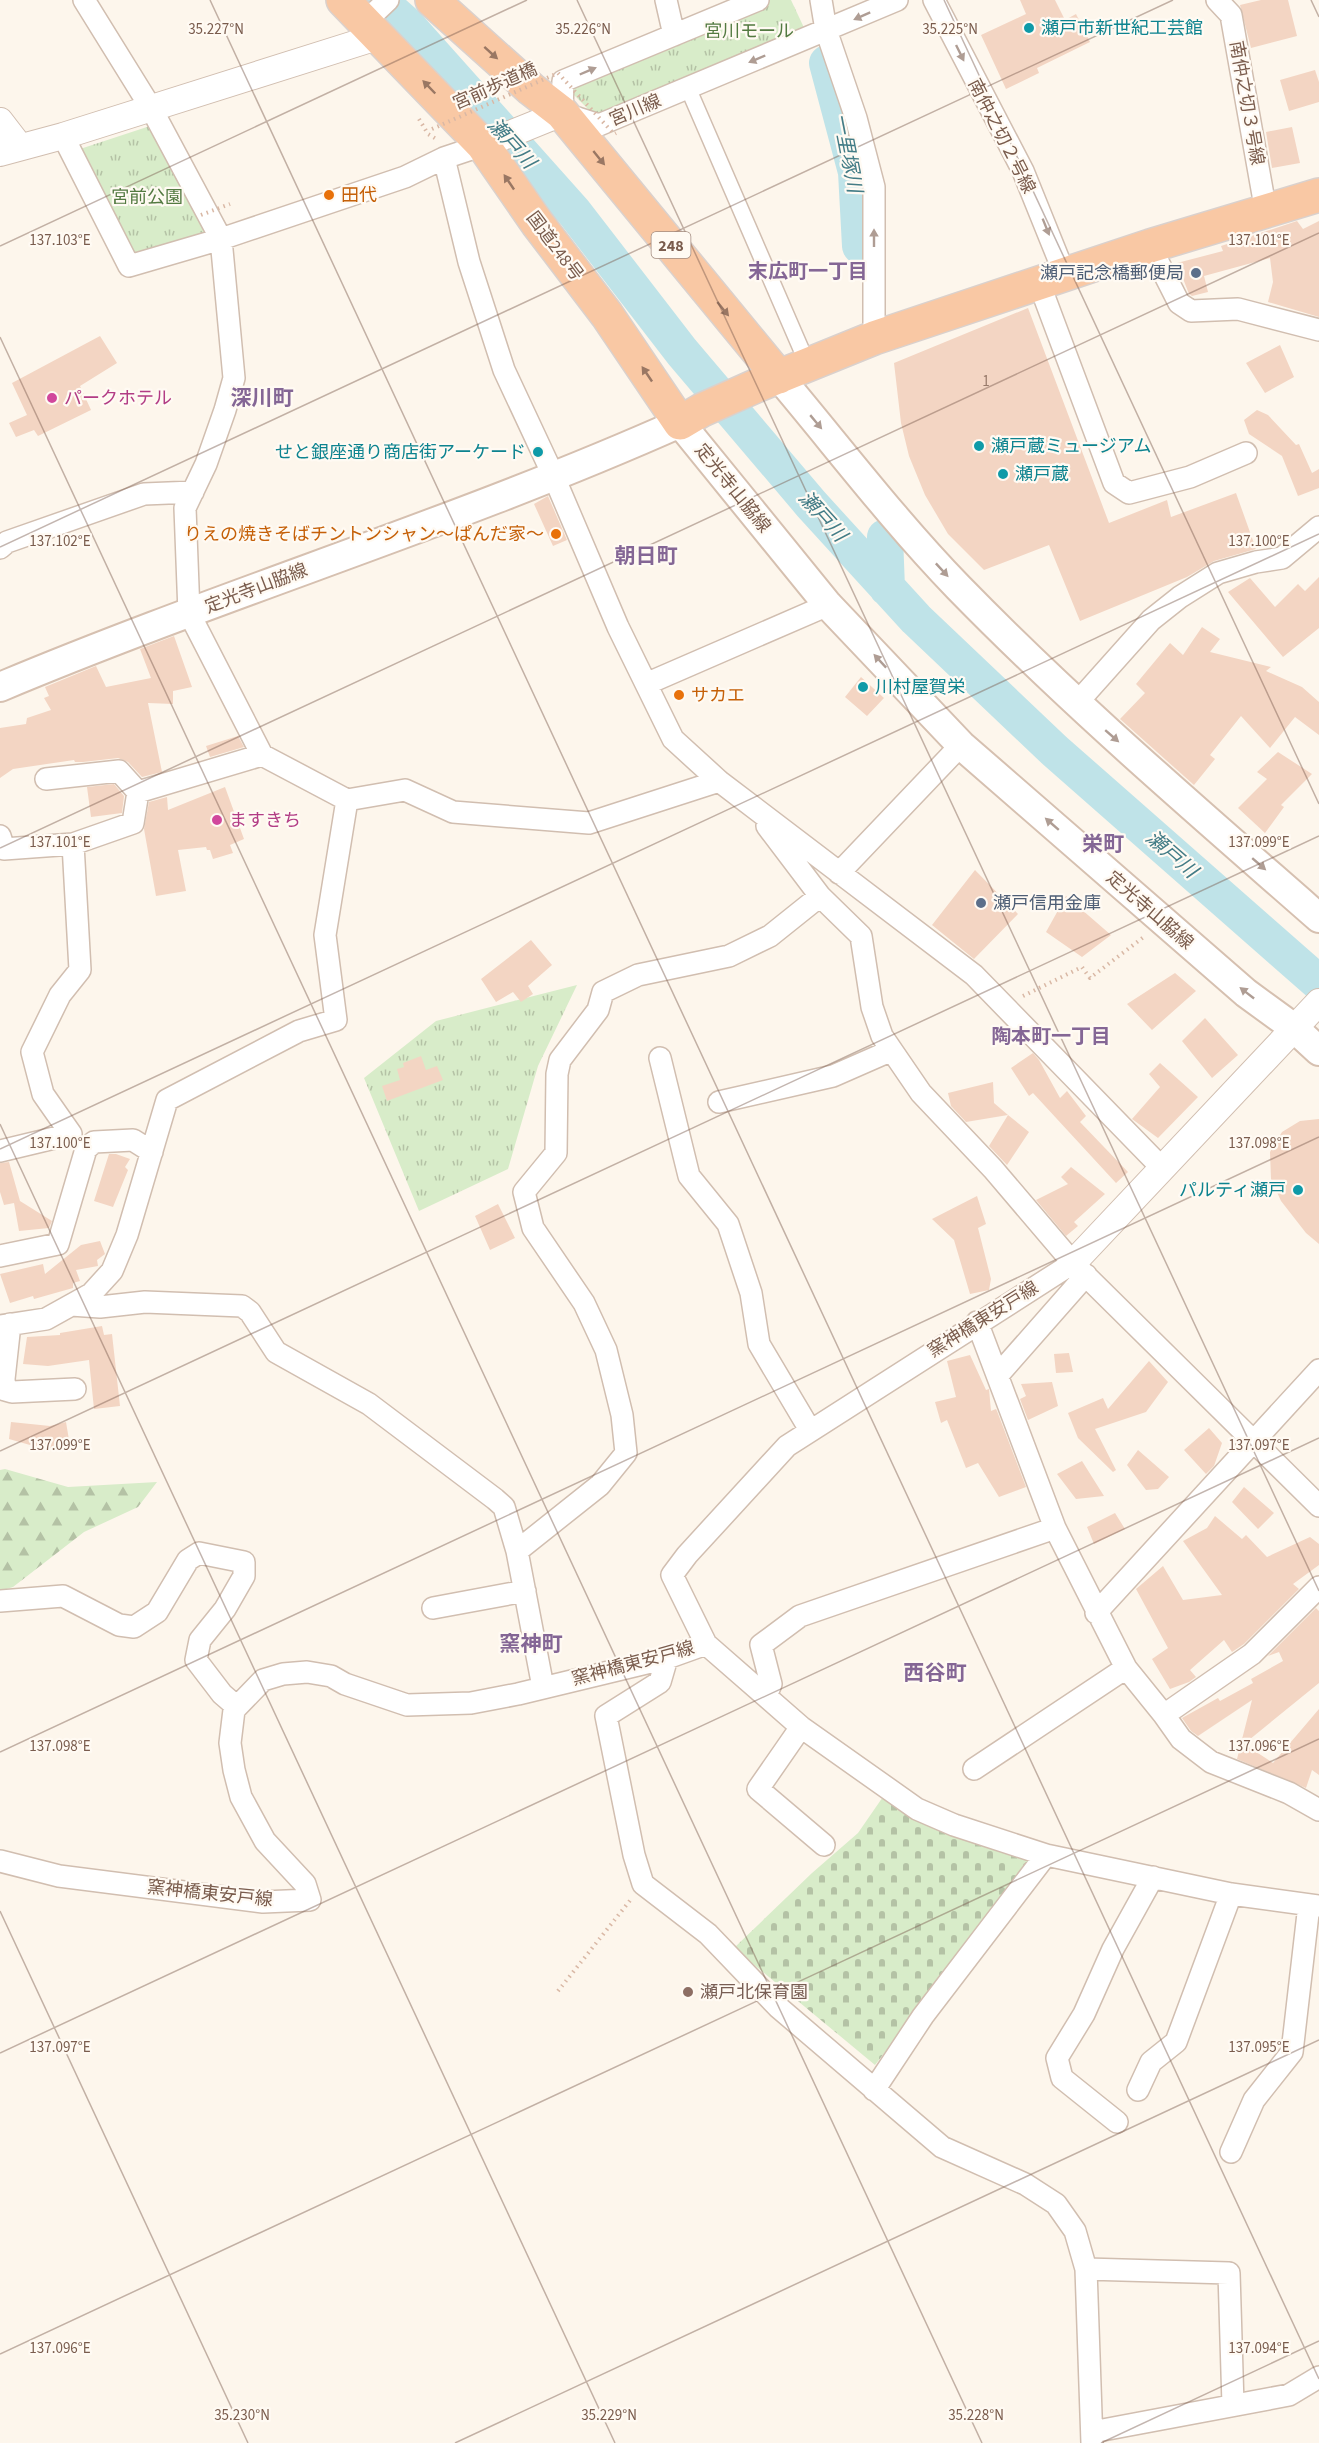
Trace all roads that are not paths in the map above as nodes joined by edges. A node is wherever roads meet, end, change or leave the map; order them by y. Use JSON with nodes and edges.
{"nodes":[{"id":1,"x":84,"y":0,"type":"edge"},
{"id":2,"x":432,"y":0,"type":"edge"},
{"id":3,"x":666,"y":0,"type":"edge"},
{"id":4,"x":758,"y":0,"type":"edge"},
{"id":5,"x":821,"y":0,"type":"edge"},
{"id":6,"x":897,"y":0,"type":"edge"},
{"id":7,"x":934,"y":0,"type":"edge"},
{"id":8,"x":1216,"y":0,"type":"edge"},
{"id":9,"x":370,"y":14,"type":"edge"},
{"id":10,"x":826,"y":30,"type":"junction"},
{"id":11,"x":674,"y":34,"type":"junction"},
{"id":12,"x":688,"y":88,"type":"junction"},
{"id":13,"x":151,"y":108,"type":"junction"},
{"id":14,"x":555,"y":116,"type":"junction"},
{"id":15,"x":0,"y":121,"type":"edge"},
{"id":16,"x":63,"y":136,"type":"junction"},
{"id":17,"x":489,"y":143,"type":"junction"},
{"id":18,"x":10,"y":150,"type":"edge"},
{"id":19,"x":442,"y":150,"type":"junction"},
{"id":20,"x":1319,"y":195,"type":"edge"},
{"id":21,"x":1266,"y":212,"type":"junction"},
{"id":22,"x":221,"y":239,"type":"junction"},
{"id":23,"x":1150,"y":246,"type":"junction"},
{"id":24,"x":1052,"y":279,"type":"junction"},
{"id":25,"x":1319,"y":330,"type":"edge"},
{"id":26,"x":874,"y":338,"type":"junction"},
{"id":27,"x":782,"y":375,"type":"junction"},
{"id":28,"x":691,"y":416,"type":"junction"},
{"id":29,"x":1245,"y":453,"type":"dead end"},
{"id":30,"x":554,"y":477,"type":"junction"},
{"id":31,"x":193,"y":492,"type":"junction"},
{"id":32,"x":1319,"y":526,"type":"edge"},
{"id":33,"x":0,"y":548,"type":"edge"},
{"id":34,"x":828,"y":605,"type":"junction"},
{"id":35,"x":189,"y":613,"type":"junction"},
{"id":36,"x":646,"y":684,"type":"junction"},
{"id":37,"x":0,"y":687,"type":"edge"},
{"id":38,"x":1076,"y":704,"type":"junction"},
{"id":39,"x":961,"y":745,"type":"junction"},
{"id":40,"x":262,"y":755,"type":"junction"},
{"id":41,"x":46,"y":779,"type":"dead end"},
{"id":42,"x":718,"y":781,"type":"junction"},
{"id":43,"x":138,"y":792,"type":"junction"},
{"id":44,"x":347,"y":800,"type":"junction"},
{"id":45,"x":751,"y":804,"type":"junction"},
{"id":46,"x":0,"y":836,"type":"edge"},
{"id":47,"x":74,"y":844,"type":"junction"},
{"id":48,"x":839,"y":873,"type":"junction"},
{"id":49,"x":820,"y":896,"type":"junction"},
{"id":50,"x":1319,"y":918,"type":"edge"},
{"id":51,"x":1306,"y":1015,"type":"edge"},
{"id":52,"x":890,"y":1051,"type":"junction"},
{"id":53,"x":1319,"y":1051,"type":"edge"},
{"id":54,"x":660,"y":1058,"type":"dead end"},
{"id":55,"x":719,"y":1102,"type":"dead end"},
{"id":56,"x":0,"y":1151,"type":"edge"},
{"id":57,"x":152,"y":1152,"type":"junction"},
{"id":58,"x":1162,"y":1168,"type":"junction"},
{"id":59,"x":0,"y":1256,"type":"edge"},
{"id":60,"x":1079,"y":1269,"type":"junction"},
{"id":61,"x":71,"y":1305,"type":"junction"},
{"id":62,"x":978,"y":1322,"type":"junction"},
{"id":63,"x":5,"y":1325,"type":"edge"},
{"id":64,"x":1319,"y":1370,"type":"edge"},
{"id":65,"x":998,"y":1375,"type":"junction"},
{"id":66,"x":75,"y":1389,"type":"dead end"},
{"id":67,"x":810,"y":1430,"type":"junction"},
{"id":68,"x":1255,"y":1441,"type":"junction"},
{"id":69,"x":1319,"y":1506,"type":"edge"},
{"id":70,"x":1055,"y":1528,"type":"junction"},
{"id":71,"x":518,"y":1551,"type":"junction"},
{"id":72,"x":1319,"y":1587,"type":"edge"},
{"id":73,"x":525,"y":1591,"type":"junction"},
{"id":74,"x":0,"y":1601,"type":"edge"},
{"id":75,"x":433,"y":1608,"type":"dead end"},
{"id":76,"x":1096,"y":1613,"type":"junction"},
{"id":77,"x":706,"y":1644,"type":"junction"},
{"id":78,"x":667,"y":1658,"type":"junction"},
{"id":79,"x":1126,"y":1668,"type":"junction"},
{"id":80,"x":543,"y":1687,"type":"junction"},
{"id":81,"x":766,"y":1696,"type":"junction"},
{"id":82,"x":237,"y":1707,"type":"junction"},
{"id":83,"x":1164,"y":1715,"type":"junction"},
{"id":84,"x":801,"y":1727,"type":"junction"},
{"id":85,"x":974,"y":1769,"type":"dead end"},
{"id":86,"x":1319,"y":1810,"type":"edge"},
{"id":87,"x":824,"y":1845,"type":"dead end"},
{"id":88,"x":1046,"y":1855,"type":"junction"},
{"id":89,"x":0,"y":1861,"type":"edge"},
{"id":90,"x":1153,"y":1877,"type":"junction"},
{"id":91,"x":1231,"y":1894,"type":"junction"},
{"id":92,"x":1314,"y":1905,"type":"edge"},
{"id":93,"x":874,"y":2090,"type":"junction"},
{"id":94,"x":1138,"y":2090,"type":"dead end"},
{"id":95,"x":1117,"y":2122,"type":"dead end"},
{"id":96,"x":1231,"y":2152,"type":"dead end"},
{"id":97,"x":1086,"y":2269,"type":"junction"},
{"id":98,"x":1319,"y":2377,"type":"edge"},
{"id":99,"x":1233,"y":2405,"type":"junction"},
{"id":100,"x":1092,"y":2438,"type":"edge"}],
"edges":[{"from":1,"to":13,"type":"street"},
{"from":2,"to":14,"type":"highway","number":"248","one_way":true},
{"from":3,"to":11,"type":"street"},
{"from":4,"to":11,"type":"street"},
{"from":5,"to":10,"type":"street"},
{"from":6,"to":10,"type":"street","name":"宮川線","one_way":true},
{"from":7,"to":24,"type":"street","name":"南仲之切２号線","one_way":true},
{"from":8,"to":21,"type":"street","name":"南仲之切３号線"},
{"from":9,"to":13,"type":"street"},
{"from":17,"to":9,"type":"highway","name":"国道248号","one_way":true},
{"from":10,"to":12,"type":"street","name":"宮川線","one_way":true},
{"from":26,"to":10,"type":"street","one_way":true},
{"from":14,"to":11,"type":"street","one_way":true},
{"from":12,"to":14,"type":"street","name":"宮川線"},
{"from":12,"to":27,"type":"street"},
{"from":13,"to":16,"type":"street"},
{"from":13,"to":22,"type":"street"},
{"from":14,"to":17,"type":"street"},
{"from":14,"to":27,"type":"highway","number":"248","one_way":true},
{"from":15,"to":18,"type":"street"},
{"from":16,"to":18,"type":"street"},
{"from":16,"to":22,"type":"street"},
{"from":17,"to":19,"type":"street"},
{"from":28,"to":17,"type":"highway","name":"国道248号","one_way":true},
{"from":19,"to":22,"type":"street"},
{"from":19,"to":30,"type":"street"},
{"from":20,"to":21,"type":"highway"},
{"from":21,"to":23,"type":"highway"},
{"from":22,"to":31,"type":"street"},
{"from":23,"to":24,"type":"highway"},
{"from":23,"to":25,"type":"street"},
{"from":24,"to":26,"type":"highway"},
{"from":24,"to":29,"type":"street","name":"南仲之切２号線"},
{"from":26,"to":27,"type":"highway"},
{"from":27,"to":28,"type":"highway"},
{"from":27,"to":38,"type":"main road","one_way":true},
{"from":28,"to":30,"type":"main road","name":"定光寺山脇線"},
{"from":28,"to":34,"type":"main road","name":"定光寺山脇線"},
{"from":30,"to":35,"type":"main road","name":"定光寺山脇線"},
{"from":30,"to":36,"type":"street"},
{"from":31,"to":33,"type":"street"},
{"from":31,"to":35,"type":"street"},
{"from":32,"to":38,"type":"street"},
{"from":34,"to":36,"type":"street"},
{"from":39,"to":34,"type":"main road","name":"定光寺山脇線","one_way":true},
{"from":35,"to":37,"type":"main road","name":"定光寺山脇線"},
{"from":35,"to":40,"type":"street"},
{"from":36,"to":42,"type":"street"},
{"from":38,"to":50,"type":"main road","one_way":true},
{"from":39,"to":48,"type":"street"},
{"from":51,"to":39,"type":"main road","name":"定光寺山脇線","one_way":true},
{"from":40,"to":43,"type":"street"},
{"from":40,"to":44,"type":"street"},
{"from":41,"to":43,"type":"street"},
{"from":42,"to":44,"type":"street"},
{"from":42,"to":45,"type":"street"},
{"from":43,"to":47,"type":"street"},
{"from":44,"to":57,"type":"street"},
{"from":45,"to":48,"type":"street"},
{"from":45,"to":49,"type":"street"},
{"from":46,"to":47,"type":"street"},
{"from":47,"to":56,"type":"street"},
{"from":48,"to":58,"type":"street"},
{"from":49,"to":52,"type":"street"},
{"from":49,"to":71,"type":"street"},
{"from":51,"to":53,"type":"main road","name":"定光寺山脇線"},
{"from":51,"to":58,"type":"street","name":"窯神橋東安戸線"},
{"from":52,"to":55,"type":"street"},
{"from":52,"to":60,"type":"street"},
{"from":54,"to":67,"type":"street"},
{"from":57,"to":59,"type":"street"},
{"from":57,"to":61,"type":"street"},
{"from":58,"to":60,"type":"street","name":"窯神橋東安戸線"},
{"from":60,"to":62,"type":"street","name":"窯神橋東安戸線"},
{"from":60,"to":65,"type":"street"},
{"from":60,"to":68,"type":"street"},
{"from":61,"to":63,"type":"street"},
{"from":61,"to":71,"type":"street"},
{"from":62,"to":65,"type":"street"},
{"from":62,"to":67,"type":"street","name":"窯神橋東安戸線"},
{"from":63,"to":66,"type":"street"},
{"from":64,"to":68,"type":"street"},
{"from":65,"to":70,"type":"street"},
{"from":67,"to":77,"type":"street","name":"窯神橋東安戸線"},
{"from":68,"to":69,"type":"street"},
{"from":68,"to":76,"type":"street"},
{"from":70,"to":76,"type":"street"},
{"from":70,"to":81,"type":"street"},
{"from":71,"to":73,"type":"street"},
{"from":72,"to":83,"type":"street"},
{"from":73,"to":75,"type":"street"},
{"from":73,"to":80,"type":"street"},
{"from":74,"to":82,"type":"street"},
{"from":76,"to":79,"type":"street"},
{"from":77,"to":78,"type":"street","name":"窯神橋東安戸線"},
{"from":77,"to":81,"type":"street"},
{"from":78,"to":80,"type":"street","name":"窯神橋東安戸線"},
{"from":78,"to":93,"type":"street"},
{"from":79,"to":83,"type":"street"},
{"from":79,"to":85,"type":"street"},
{"from":80,"to":82,"type":"street","name":"窯神橋東安戸線"},
{"from":81,"to":84,"type":"street"},
{"from":82,"to":89,"type":"street","name":"窯神橋東安戸線"},
{"from":83,"to":86,"type":"street"},
{"from":84,"to":87,"type":"street"},
{"from":84,"to":88,"type":"street"},
{"from":88,"to":90,"type":"street"},
{"from":88,"to":93,"type":"street"},
{"from":90,"to":91,"type":"street"},
{"from":90,"to":95,"type":"street"},
{"from":91,"to":92,"type":"street"},
{"from":91,"to":94,"type":"street"},
{"from":92,"to":96,"type":"street"},
{"from":93,"to":97,"type":"street"},
{"from":97,"to":99,"type":"street"},
{"from":97,"to":100,"type":"street"},
{"from":98,"to":99,"type":"street"},
{"from":99,"to":100,"type":"street"}]}
